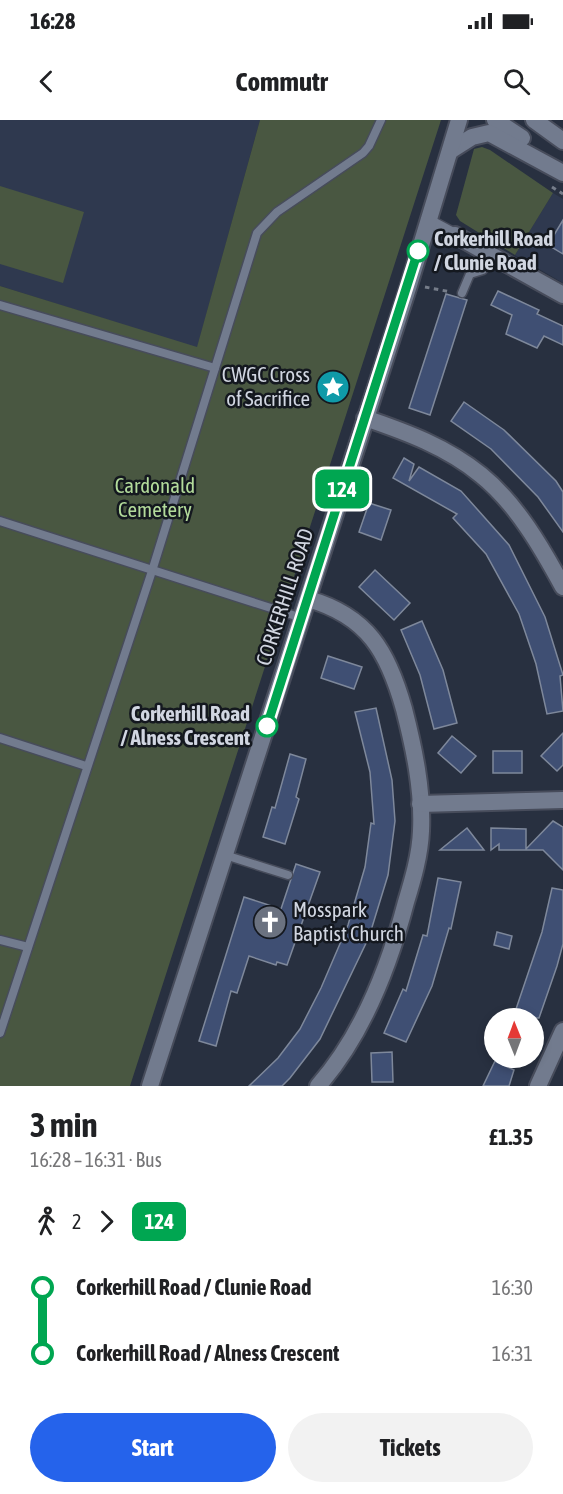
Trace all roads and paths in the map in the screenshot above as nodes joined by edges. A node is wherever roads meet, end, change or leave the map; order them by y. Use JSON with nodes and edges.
{"nodes":[{"id":1,"x":381,"y":120,"type":"edge"},
{"id":2,"x":459,"y":120,"type":"edge"},
{"id":3,"x":495,"y":120,"type":"edge"},
{"id":4,"x":534,"y":120,"type":"edge"},
{"id":5,"x":547,"y":120,"type":"edge"},
{"id":6,"x":563,"y":140,"type":"edge"},
{"id":7,"x":450,"y":151,"type":"junction"},
{"id":8,"x":563,"y":165,"type":"edge"},
{"id":9,"x":563,"y":173,"type":"edge"},
{"id":10,"x":427,"y":220,"type":"junction"},
{"id":11,"x":455,"y":235,"type":"joint"},
{"id":12,"x":492,"y":254,"type":"junction"},
{"id":13,"x":409,"y":285,"type":"junction"},
{"id":14,"x":462,"y":293,"type":"joint"},
{"id":15,"x":563,"y":295,"type":"edge"},
{"id":16,"x":0,"y":305,"type":"edge"},
{"id":17,"x":215,"y":368,"type":"junction"},
{"id":18,"x":365,"y":418,"type":"junction"},
{"id":19,"x":0,"y":521,"type":"edge"},
{"id":20,"x":152,"y":571,"type":"junction"},
{"id":21,"x":563,"y":587,"type":"edge"},
{"id":22,"x":308,"y":599,"type":"junction"},
{"id":23,"x":302,"y":618,"type":"junction"},
{"id":24,"x":0,"y":738,"type":"edge"},
{"id":25,"x":86,"y":766,"type":"junction"},
{"id":26,"x":563,"y":800,"type":"edge"},
{"id":27,"x":420,"y":804,"type":"junction"},
{"id":28,"x":225,"y":855,"type":"junction"},
{"id":29,"x":288,"y":875,"type":"dead end"},
{"id":30,"x":0,"y":940,"type":"edge"},
{"id":31,"x":28,"y":948,"type":"junction"},
{"id":32,"x":563,"y":1031,"type":"edge"},
{"id":33,"x":0,"y":1034,"type":"edge"},
{"id":34,"x":327,"y":1083,"type":"edge"},
{"id":35,"x":150,"y":1086,"type":"edge"},
{"id":36,"x":538,"y":1086,"type":"edge"}],
"edges":[{"from":1,"to":17,"type":"lane"},
{"from":2,"to":7,"type":"street","name":"CORKERHILL ROAD"},
{"from":3,"to":8,"type":"street"},
{"from":4,"to":6,"type":"street"},
{"from":5,"to":6,"type":"street"},
{"from":7,"to":9,"type":"street"},
{"from":7,"to":10,"type":"street","name":"CORKERHILL ROAD"},
{"from":10,"to":11,"type":"street"},
{"from":10,"to":13,"type":"street","name":"CORKERHILL ROAD"},
{"from":11,"to":12,"type":"street"},
{"from":12,"to":14,"type":"lane"},
{"from":12,"to":15,"type":"street"},
{"from":13,"to":14,"type":"path"},
{"from":13,"to":18,"type":"street","name":"CORKERHILL ROAD"},
{"from":16,"to":17,"type":"lane"},
{"from":17,"to":20,"type":"lane"},
{"from":18,"to":21,"type":"street"},
{"from":18,"to":22,"type":"street","name":"CORKERHILL ROAD"},
{"from":19,"to":20,"type":"lane"},
{"from":20,"to":23,"type":"lane"},
{"from":20,"to":25,"type":"lane"},
{"from":22,"to":23,"type":"street","name":"CORKERHILL ROAD"},
{"from":22,"to":27,"type":"street"},
{"from":23,"to":28,"type":"street","name":"CORKERHILL ROAD"},
{"from":24,"to":25,"type":"lane"},
{"from":25,"to":31,"type":"lane"},
{"from":26,"to":27,"type":"street"},
{"from":27,"to":34,"type":"street"},
{"from":28,"to":29,"type":"lane"},
{"from":28,"to":35,"type":"street","name":"CORKERHILL ROAD"},
{"from":30,"to":31,"type":"lane"},
{"from":31,"to":33,"type":"lane"},
{"from":32,"to":36,"type":"street"}]}
